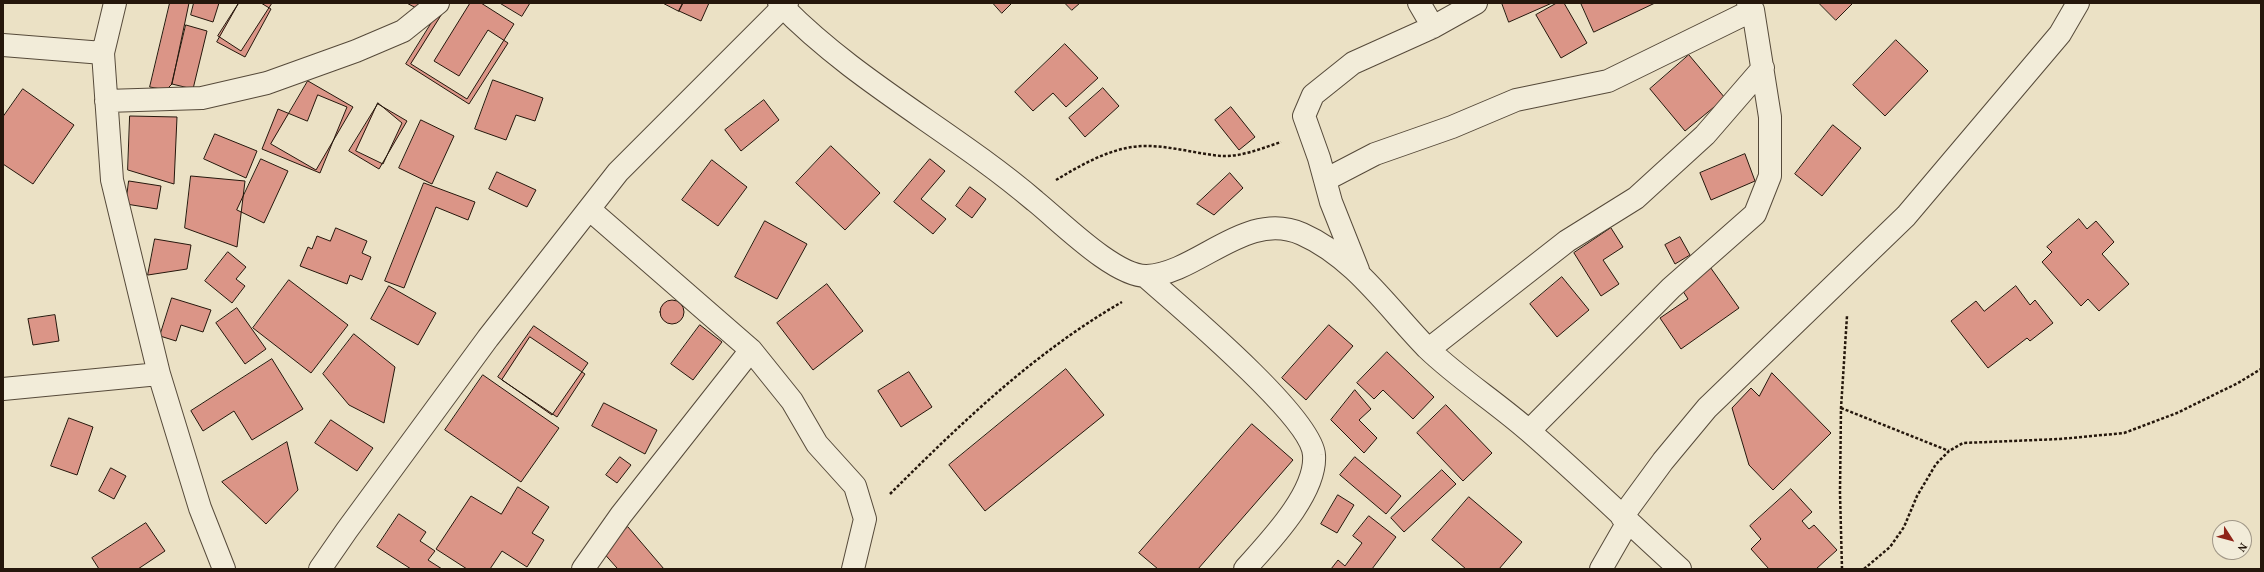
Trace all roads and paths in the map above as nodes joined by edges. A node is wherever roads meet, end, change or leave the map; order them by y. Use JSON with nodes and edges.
{"nodes":[{"id":1,"x":115,"y":3,"type":"edge"},
{"id":2,"x":438,"y":3,"type":"edge"},
{"id":3,"x":1419,"y":3,"type":"edge"},
{"id":4,"x":1476,"y":3,"type":"edge"},
{"id":5,"x":2078,"y":3,"type":"edge"},
{"id":6,"x":782,"y":4,"type":"edge"},
{"id":7,"x":1750,"y":7,"type":"edge"},
{"id":8,"x":1433,"y":27,"type":"junction"},
{"id":9,"x":3,"y":45,"type":"edge"},
{"id":10,"x":102,"y":53,"type":"junction"},
{"id":11,"x":1763,"y":68,"type":"junction"},
{"id":12,"x":106,"y":100,"type":"junction"},
{"id":13,"x":1310,"y":133,"type":"junction"},
{"id":14,"x":1325,"y":180,"type":"junction"},
{"id":15,"x":1030,"y":196,"type":"junction"},
{"id":16,"x":589,"y":209,"type":"junction"},
{"id":17,"x":1851,"y":271,"type":"junction"},
{"id":18,"x":1360,"y":277,"type":"junction"},
{"id":19,"x":1150,"y":280,"type":"junction"},
{"id":20,"x":1429,"y":349,"type":"junction"},
{"id":21,"x":751,"y":350,"type":"junction"},
{"id":22,"x":2261,"y":369,"type":"edge"},
{"id":23,"x":159,"y":374,"type":"junction"},
{"id":24,"x":3,"y":388,"type":"edge"},
{"id":25,"x":1841,"y":408,"type":"junction"},
{"id":26,"x":1529,"y":431,"type":"junction"},
{"id":27,"x":1949,"y":451,"type":"junction"},
{"id":28,"x":865,"y":519,"type":"junction"},
{"id":29,"x":1625,"y":520,"type":"junction"},
{"id":30,"x":224,"y":569,"type":"edge"},
{"id":31,"x":320,"y":569,"type":"edge"},
{"id":32,"x":583,"y":569,"type":"edge"},
{"id":33,"x":854,"y":569,"type":"edge"},
{"id":34,"x":1245,"y":569,"type":"edge"},
{"id":35,"x":1601,"y":569,"type":"edge"},
{"id":36,"x":1680,"y":569,"type":"edge"},
{"id":37,"x":1842,"y":569,"type":"edge"},
{"id":38,"x":1864,"y":569,"type":"edge"}],
"edges":[{"from":1,"to":10,"type":"street"},
{"from":2,"to":12,"type":"street"},
{"from":3,"to":8,"type":"street"},
{"from":4,"to":8,"type":"street"},
{"from":5,"to":17,"type":"street"},
{"from":6,"to":15,"type":"street"},
{"from":6,"to":16,"type":"street"},
{"from":7,"to":11,"type":"street"},
{"from":7,"to":14,"type":"street"},
{"from":8,"to":13,"type":"street"},
{"from":9,"to":10,"type":"street"},
{"from":10,"to":12,"type":"street"},
{"from":11,"to":20,"type":"street"},
{"from":11,"to":26,"type":"street"},
{"from":12,"to":23,"type":"street"},
{"from":13,"to":14,"type":"street"},
{"from":13,"to":15,"type":"path"},
{"from":14,"to":18,"type":"street"},
{"from":15,"to":19,"type":"street"},
{"from":16,"to":21,"type":"street"},
{"from":16,"to":31,"type":"street"},
{"from":17,"to":25,"type":"path"},
{"from":17,"to":29,"type":"street"},
{"from":18,"to":19,"type":"street"},
{"from":18,"to":20,"type":"street"},
{"from":19,"to":28,"type":"path"},
{"from":19,"to":34,"type":"street"},
{"from":20,"to":26,"type":"street"},
{"from":21,"to":28,"type":"street"},
{"from":21,"to":32,"type":"street"},
{"from":22,"to":27,"type":"path"},
{"from":23,"to":24,"type":"street"},
{"from":23,"to":30,"type":"street"},
{"from":25,"to":27,"type":"path"},
{"from":25,"to":37,"type":"path"},
{"from":26,"to":29,"type":"street"},
{"from":27,"to":38,"type":"path"},
{"from":28,"to":33,"type":"street"},
{"from":29,"to":35,"type":"street"},
{"from":29,"to":36,"type":"street"}]}
